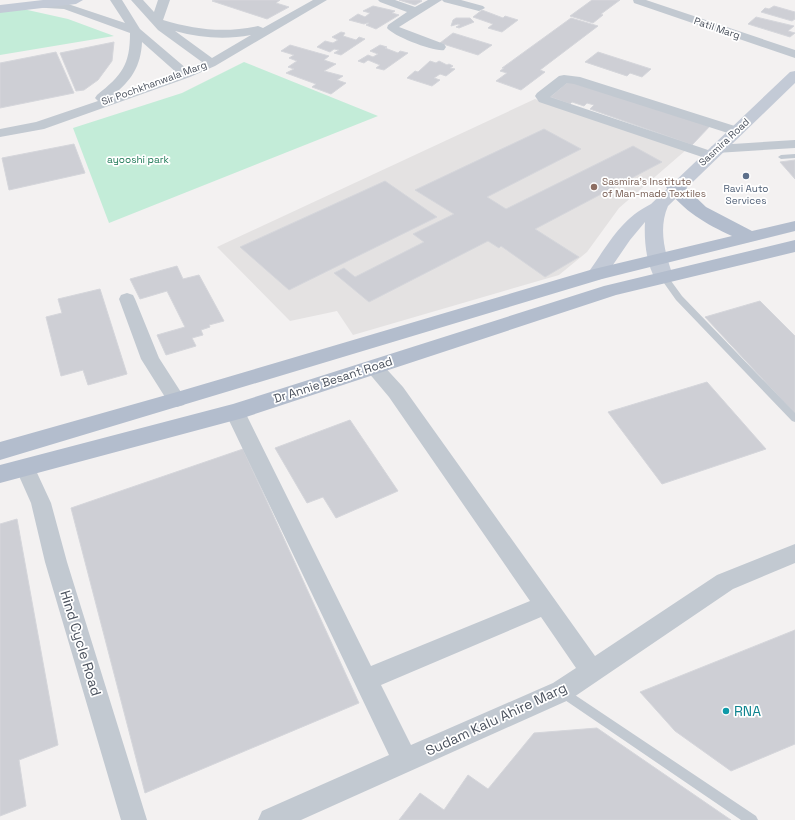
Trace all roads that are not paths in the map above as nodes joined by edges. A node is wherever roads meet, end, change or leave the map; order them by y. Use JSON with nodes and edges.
{"nodes":[{"id":1,"x":76,"y":0,"type":"edge"},
{"id":2,"x":116,"y":0,"type":"edge"},
{"id":3,"x":137,"y":0,"type":"edge"},
{"id":4,"x":164,"y":0,"type":"edge"},
{"id":5,"x":321,"y":0,"type":"edge"},
{"id":6,"x":384,"y":0,"type":"edge"},
{"id":7,"x":436,"y":0,"type":"edge"},
{"id":8,"x":448,"y":0,"type":"edge"},
{"id":9,"x":638,"y":1,"type":"dead end"},
{"id":10,"x":32,"y":2,"type":"edge"},
{"id":11,"x":479,"y":8,"type":"dead end"},
{"id":12,"x":0,"y":9,"type":"edge"},
{"id":13,"x":416,"y":11,"type":"junction"},
{"id":14,"x":157,"y":22,"type":"junction"},
{"id":15,"x":277,"y":26,"type":"junction"},
{"id":16,"x":136,"y":31,"type":"junction"},
{"id":17,"x":440,"y":47,"type":"dead end"},
{"id":18,"x":795,"y":54,"type":"edge"},
{"id":19,"x":211,"y":63,"type":"junction"},
{"id":20,"x":186,"y":74,"type":"junction"},
{"id":21,"x":795,"y":75,"type":"edge"},
{"id":22,"x":91,"y":106,"type":"junction"},
{"id":23,"x":736,"y":131,"type":"junction"},
{"id":24,"x":0,"y":133,"type":"edge"},
{"id":25,"x":795,"y":144,"type":"edge"},
{"id":26,"x":714,"y":152,"type":"junction"},
{"id":27,"x":795,"y":156,"type":"edge"},
{"id":28,"x":781,"y":157,"type":"dead end"},
{"id":29,"x":676,"y":188,"type":"junction"},
{"id":30,"x":657,"y":208,"type":"junction"},
{"id":31,"x":795,"y":226,"type":"edge"},
{"id":32,"x":750,"y":237,"type":"junction"},
{"id":33,"x":795,"y":246,"type":"edge"},
{"id":34,"x":660,"y":267,"type":"junction"},
{"id":35,"x":597,"y":274,"type":"junction"},
{"id":36,"x":127,"y":299,"type":"dead end"},
{"id":37,"x":380,"y":340,"type":"junction"},
{"id":38,"x":398,"y":360,"type":"junction"},
{"id":39,"x":374,"y":367,"type":"junction"},
{"id":40,"x":177,"y":400,"type":"junction"},
{"id":41,"x":235,"y":412,"type":"junction"},
{"id":42,"x":795,"y":419,"type":"edge"},
{"id":43,"x":0,"y":451,"type":"edge"},
{"id":44,"x":25,"y":467,"type":"junction"},
{"id":45,"x":0,"y":474,"type":"edge"},
{"id":46,"x":793,"y":555,"type":"edge"},
{"id":47,"x":546,"y":606,"type":"junction"},
{"id":48,"x":592,"y":671,"type":"junction"},
{"id":49,"x":366,"y":680,"type":"junction"},
{"id":50,"x":562,"y":691,"type":"junction"},
{"id":51,"x":405,"y":761,"type":"junction"},
{"id":52,"x":134,"y":820,"type":"edge"},
{"id":53,"x":271,"y":820,"type":"edge"},
{"id":54,"x":752,"y":820,"type":"edge"}],
"edges":[{"from":1,"to":10,"type":"street"},
{"from":2,"to":16,"type":"street"},
{"from":3,"to":14,"type":"street"},
{"from":4,"to":14,"type":"street"},
{"from":5,"to":15,"type":"street","name":"Sir Pochkhanwala Marg"},
{"from":6,"to":13,"type":"street"},
{"from":7,"to":13,"type":"street"},
{"from":8,"to":11,"type":"street"},
{"from":9,"to":18,"type":"street","name":"Patil Marg"},
{"from":10,"to":12,"type":"street"},
{"from":10,"to":16,"type":"street"},
{"from":13,"to":17,"type":"street"},
{"from":14,"to":15,"type":"street"},
{"from":14,"to":19,"type":"street"},
{"from":15,"to":19,"type":"street","name":"Sir Pochkhanwala Marg"},
{"from":16,"to":20,"type":"street"},
{"from":16,"to":22,"type":"street"},
{"from":19,"to":20,"type":"street","name":"Sir Pochkhanwala Marg"},
{"from":20,"to":22,"type":"street","name":"Sir Pochkhanwala Marg"},
{"from":21,"to":23,"type":"street","name":"Sasmira Road"},
{"from":22,"to":24,"type":"street","name":"Sir Pochkhanwala Marg"},
{"from":23,"to":26,"type":"street","name":"Sasmira Road"},
{"from":23,"to":26,"type":"street"},
{"from":25,"to":26,"type":"street"},
{"from":26,"to":29,"type":"street","name":"Sasmira Road"},
{"from":27,"to":28,"type":"lane"},
{"from":29,"to":30,"type":"street","name":"Sasmira Road"},
{"from":29,"to":32,"type":"main road"},
{"from":30,"to":34,"type":"street"},
{"from":30,"to":35,"type":"street","name":"Sasmira Road"},
{"from":31,"to":32,"type":"main road"},
{"from":32,"to":34,"type":"main road"},
{"from":33,"to":34,"type":"main road"},
{"from":34,"to":35,"type":"main road","name":"Dr Annie Besant Road"},
{"from":34,"to":38,"type":"main road","name":"Dr Annie Besant Road"},
{"from":34,"to":42,"type":"lane"},
{"from":35,"to":37,"type":"main road","name":"Dr Annie Besant Road"},
{"from":36,"to":40,"type":"street"},
{"from":37,"to":38,"type":"main road"},
{"from":37,"to":40,"type":"main road","name":"Dr Annie Besant Road"},
{"from":38,"to":39,"type":"main road","name":"Dr Annie Besant Road"},
{"from":39,"to":41,"type":"main road","name":"Dr Annie Besant Road"},
{"from":39,"to":47,"type":"street"},
{"from":40,"to":43,"type":"main road","name":"Dr Annie Besant Road"},
{"from":41,"to":44,"type":"main road","name":"Dr Annie Besant Road"},
{"from":41,"to":49,"type":"street"},
{"from":44,"to":45,"type":"main road","name":"Dr Annie Besant Road"},
{"from":44,"to":52,"type":"street","name":"Hind Cycle Road"},
{"from":46,"to":48,"type":"street","name":"Sudam Kalu Ahire Marg"},
{"from":47,"to":48,"type":"street"},
{"from":47,"to":49,"type":"street"},
{"from":48,"to":50,"type":"street","name":"Sudam Kalu Ahire Marg"},
{"from":49,"to":51,"type":"street"},
{"from":50,"to":51,"type":"street","name":"Sudam Kalu Ahire Marg"},
{"from":50,"to":54,"type":"lane"},
{"from":51,"to":53,"type":"street","name":"Sudam Kalu Ahire Marg"}]}
